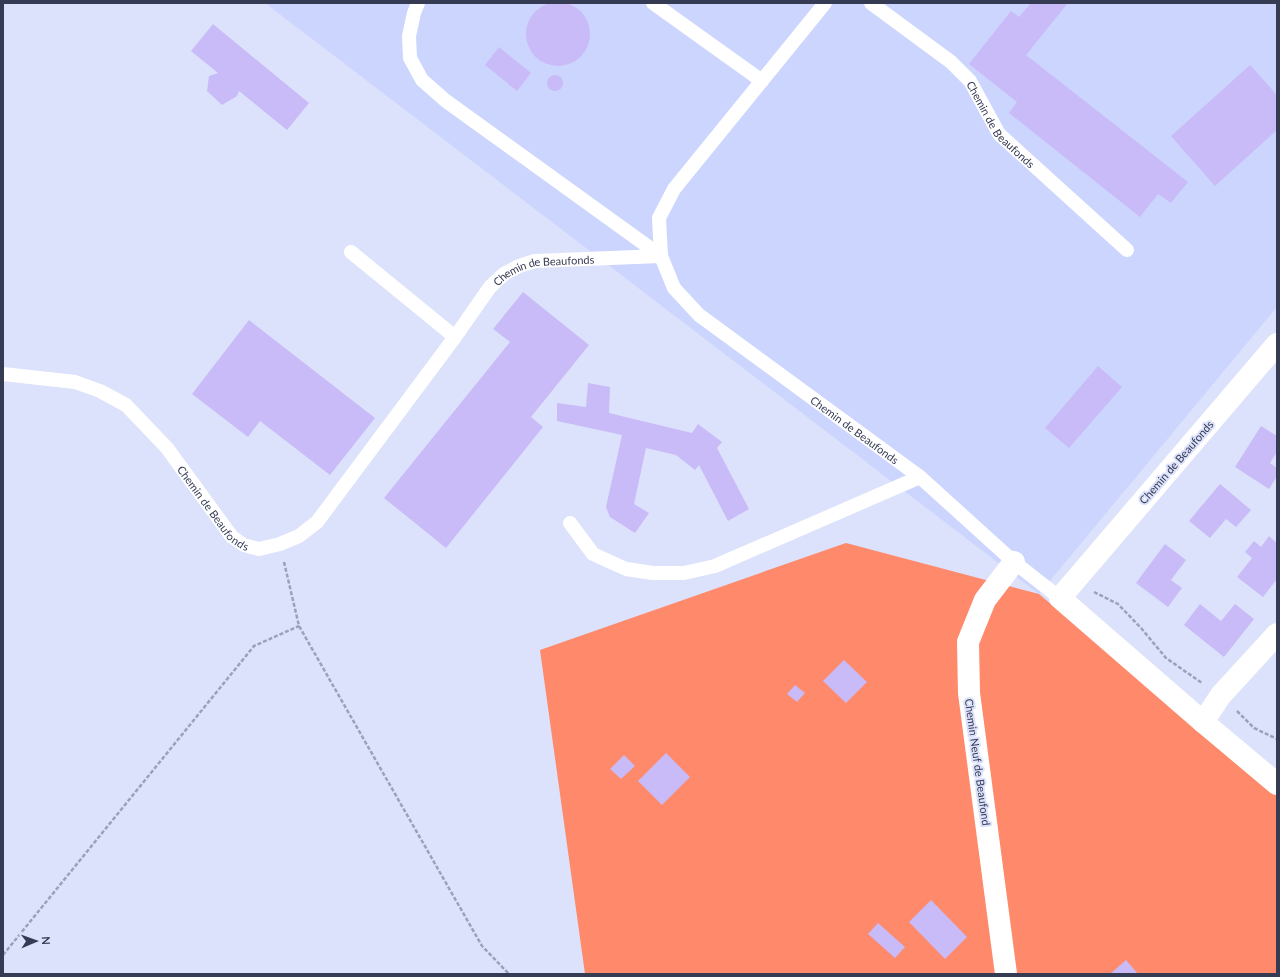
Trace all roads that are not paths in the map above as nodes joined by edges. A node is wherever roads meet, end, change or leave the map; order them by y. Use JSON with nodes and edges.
{"nodes":[{"id":1,"x":418,"y":3,"type":"edge"},
{"id":2,"x":653,"y":3,"type":"edge"},
{"id":3,"x":825,"y":3,"type":"edge"},
{"id":4,"x":871,"y":3,"type":"edge"},
{"id":5,"x":762,"y":81,"type":"junction"},
{"id":6,"x":1127,"y":250,"type":"dead end"},
{"id":7,"x":351,"y":252,"type":"dead end"},
{"id":8,"x":661,"y":256,"type":"junction"},
{"id":9,"x":455,"y":337,"type":"junction"},
{"id":10,"x":1277,"y":344,"type":"edge"},
{"id":11,"x":3,"y":374,"type":"edge"},
{"id":12,"x":920,"y":477,"type":"junction"},
{"id":13,"x":570,"y":523,"type":"dead end"},
{"id":14,"x":1014,"y":562,"type":"junction"},
{"id":15,"x":1060,"y":598,"type":"junction"},
{"id":16,"x":1277,"y":634,"type":"edge"},
{"id":17,"x":1203,"y":722,"type":"junction"},
{"id":18,"x":1277,"y":784,"type":"edge"},
{"id":19,"x":1006,"y":974,"type":"edge"}],
"edges":[{"from":1,"to":8,"type":"lane"},
{"from":2,"to":5,"type":"lane"},
{"from":3,"to":5,"type":"lane","name":"Chemin de Beaufonds"},
{"from":4,"to":6,"type":"lane","name":"Chemin de Beaufonds"},
{"from":5,"to":8,"type":"lane","name":"Chemin de Beaufonds"},
{"from":7,"to":9,"type":"lane"},
{"from":8,"to":9,"type":"lane","name":"Chemin de Beaufonds"},
{"from":8,"to":12,"type":"lane","name":"Chemin de Beaufonds"},
{"from":9,"to":11,"type":"lane","name":"Chemin de Beaufonds"},
{"from":10,"to":15,"type":"street","name":"Chemin de Beaufonds"},
{"from":12,"to":13,"type":"lane"},
{"from":12,"to":14,"type":"lane","name":"Chemin de Beaufonds"},
{"from":14,"to":15,"type":"lane","name":"Chemin de Beaufonds"},
{"from":14,"to":19,"type":"street","name":"Chemin Neuf de Beaufond"},
{"from":15,"to":17,"type":"street","name":"Chemin de Beaufonds"},
{"from":16,"to":17,"type":"street"},
{"from":17,"to":18,"type":"street","name":"Chemin de Beaufonds"}]}
